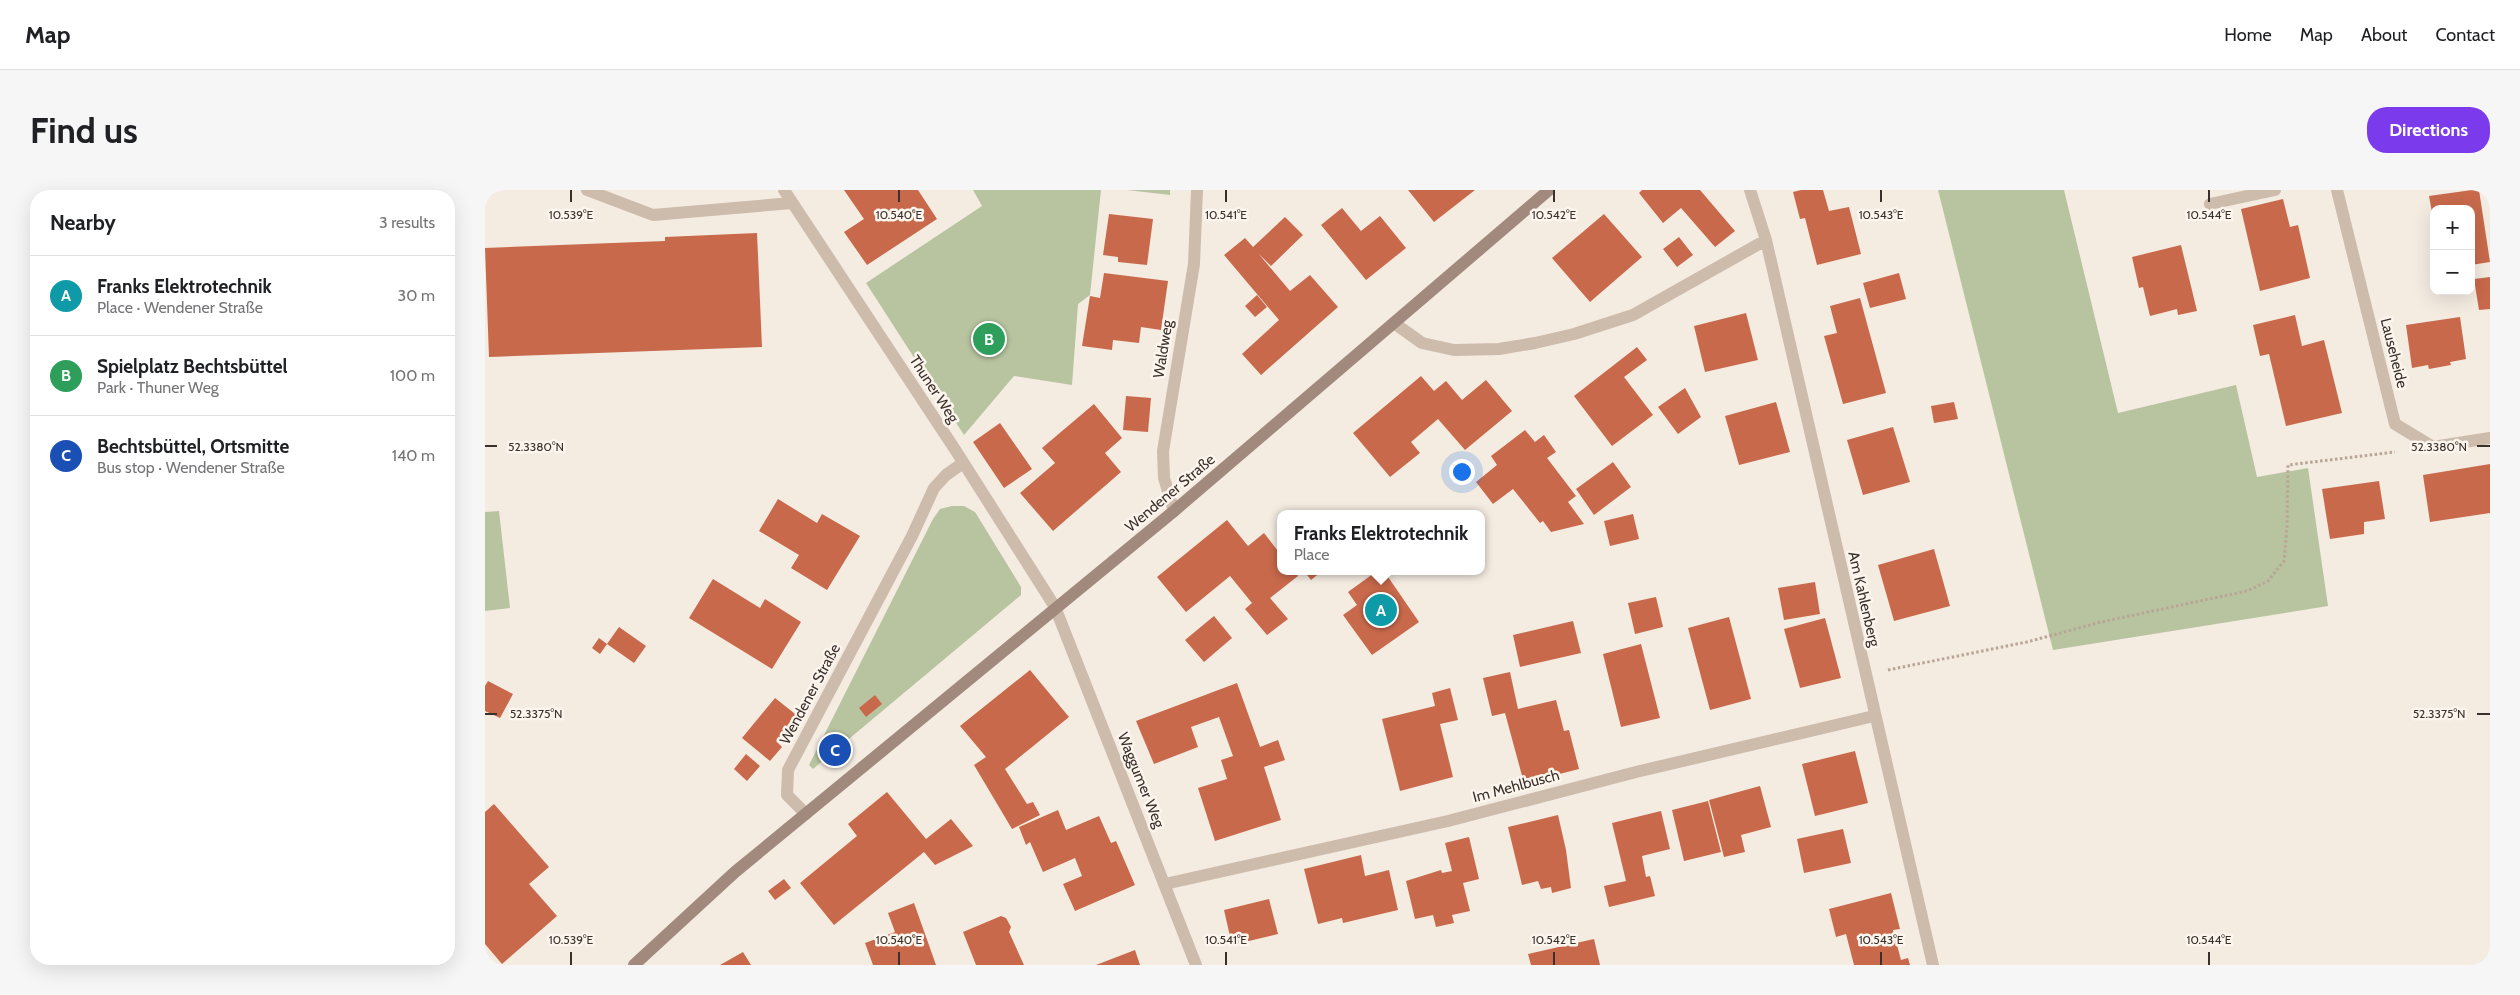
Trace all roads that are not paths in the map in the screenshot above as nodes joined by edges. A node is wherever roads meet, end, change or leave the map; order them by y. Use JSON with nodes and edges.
{"nodes":[{"id":1,"x":587,"y":190,"type":"edge"},
{"id":2,"x":784,"y":190,"type":"edge"},
{"id":3,"x":1197,"y":190,"type":"edge"},
{"id":4,"x":1549,"y":190,"type":"edge"},
{"id":5,"x":1750,"y":190,"type":"edge"},
{"id":6,"x":2275,"y":190,"type":"edge"},
{"id":7,"x":2337,"y":190,"type":"edge"},
{"id":8,"x":792,"y":203,"type":"junction"},
{"id":9,"x":2210,"y":204,"type":"dead end"},
{"id":10,"x":1766,"y":240,"type":"junction"},
{"id":11,"x":1394,"y":323,"type":"junction"},
{"id":12,"x":2490,"y":438,"type":"edge"},
{"id":13,"x":963,"y":463,"type":"junction"},
{"id":14,"x":1174,"y":511,"type":"junction"},
{"id":15,"x":1055,"y":607,"type":"junction"},
{"id":16,"x":1875,"y":716,"type":"junction"},
{"id":17,"x":806,"y":814,"type":"junction"},
{"id":18,"x":1165,"y":884,"type":"junction"},
{"id":19,"x":634,"y":965,"type":"edge"},
{"id":20,"x":1196,"y":965,"type":"edge"},
{"id":21,"x":1933,"y":965,"type":"edge"}],
"edges":[{"from":1,"to":8,"type":"street"},
{"from":2,"to":8,"type":"street","name":"Thuner Weg"},
{"from":3,"to":14,"type":"street","name":"Waldweg"},
{"from":4,"to":11,"type":"main road","name":"Wendener Straße"},
{"from":5,"to":10,"type":"street","name":"Am Kahlenberg"},
{"from":6,"to":9,"type":"street"},
{"from":7,"to":12,"type":"street","name":"Lauseheide"},
{"from":8,"to":13,"type":"street","name":"Thuner Weg"},
{"from":10,"to":11,"type":"street"},
{"from":10,"to":16,"type":"street","name":"Am Kahlenberg"},
{"from":11,"to":14,"type":"main road","name":"Wendener Straße"},
{"from":13,"to":15,"type":"street","name":"Thuner Weg"},
{"from":13,"to":17,"type":"street","name":"Wendener Straße"},
{"from":14,"to":15,"type":"main road","name":"Wendener Straße"},
{"from":15,"to":17,"type":"main road","name":"Wendener Straße"},
{"from":15,"to":18,"type":"street","name":"Waggumer Weg"},
{"from":16,"to":18,"type":"street","name":"Im Mehlbusch"},
{"from":16,"to":21,"type":"street","name":"Am Kahlenberg"},
{"from":17,"to":19,"type":"main road","name":"Wendener Straße"},
{"from":18,"to":20,"type":"street","name":"Waggumer Weg"}]}
